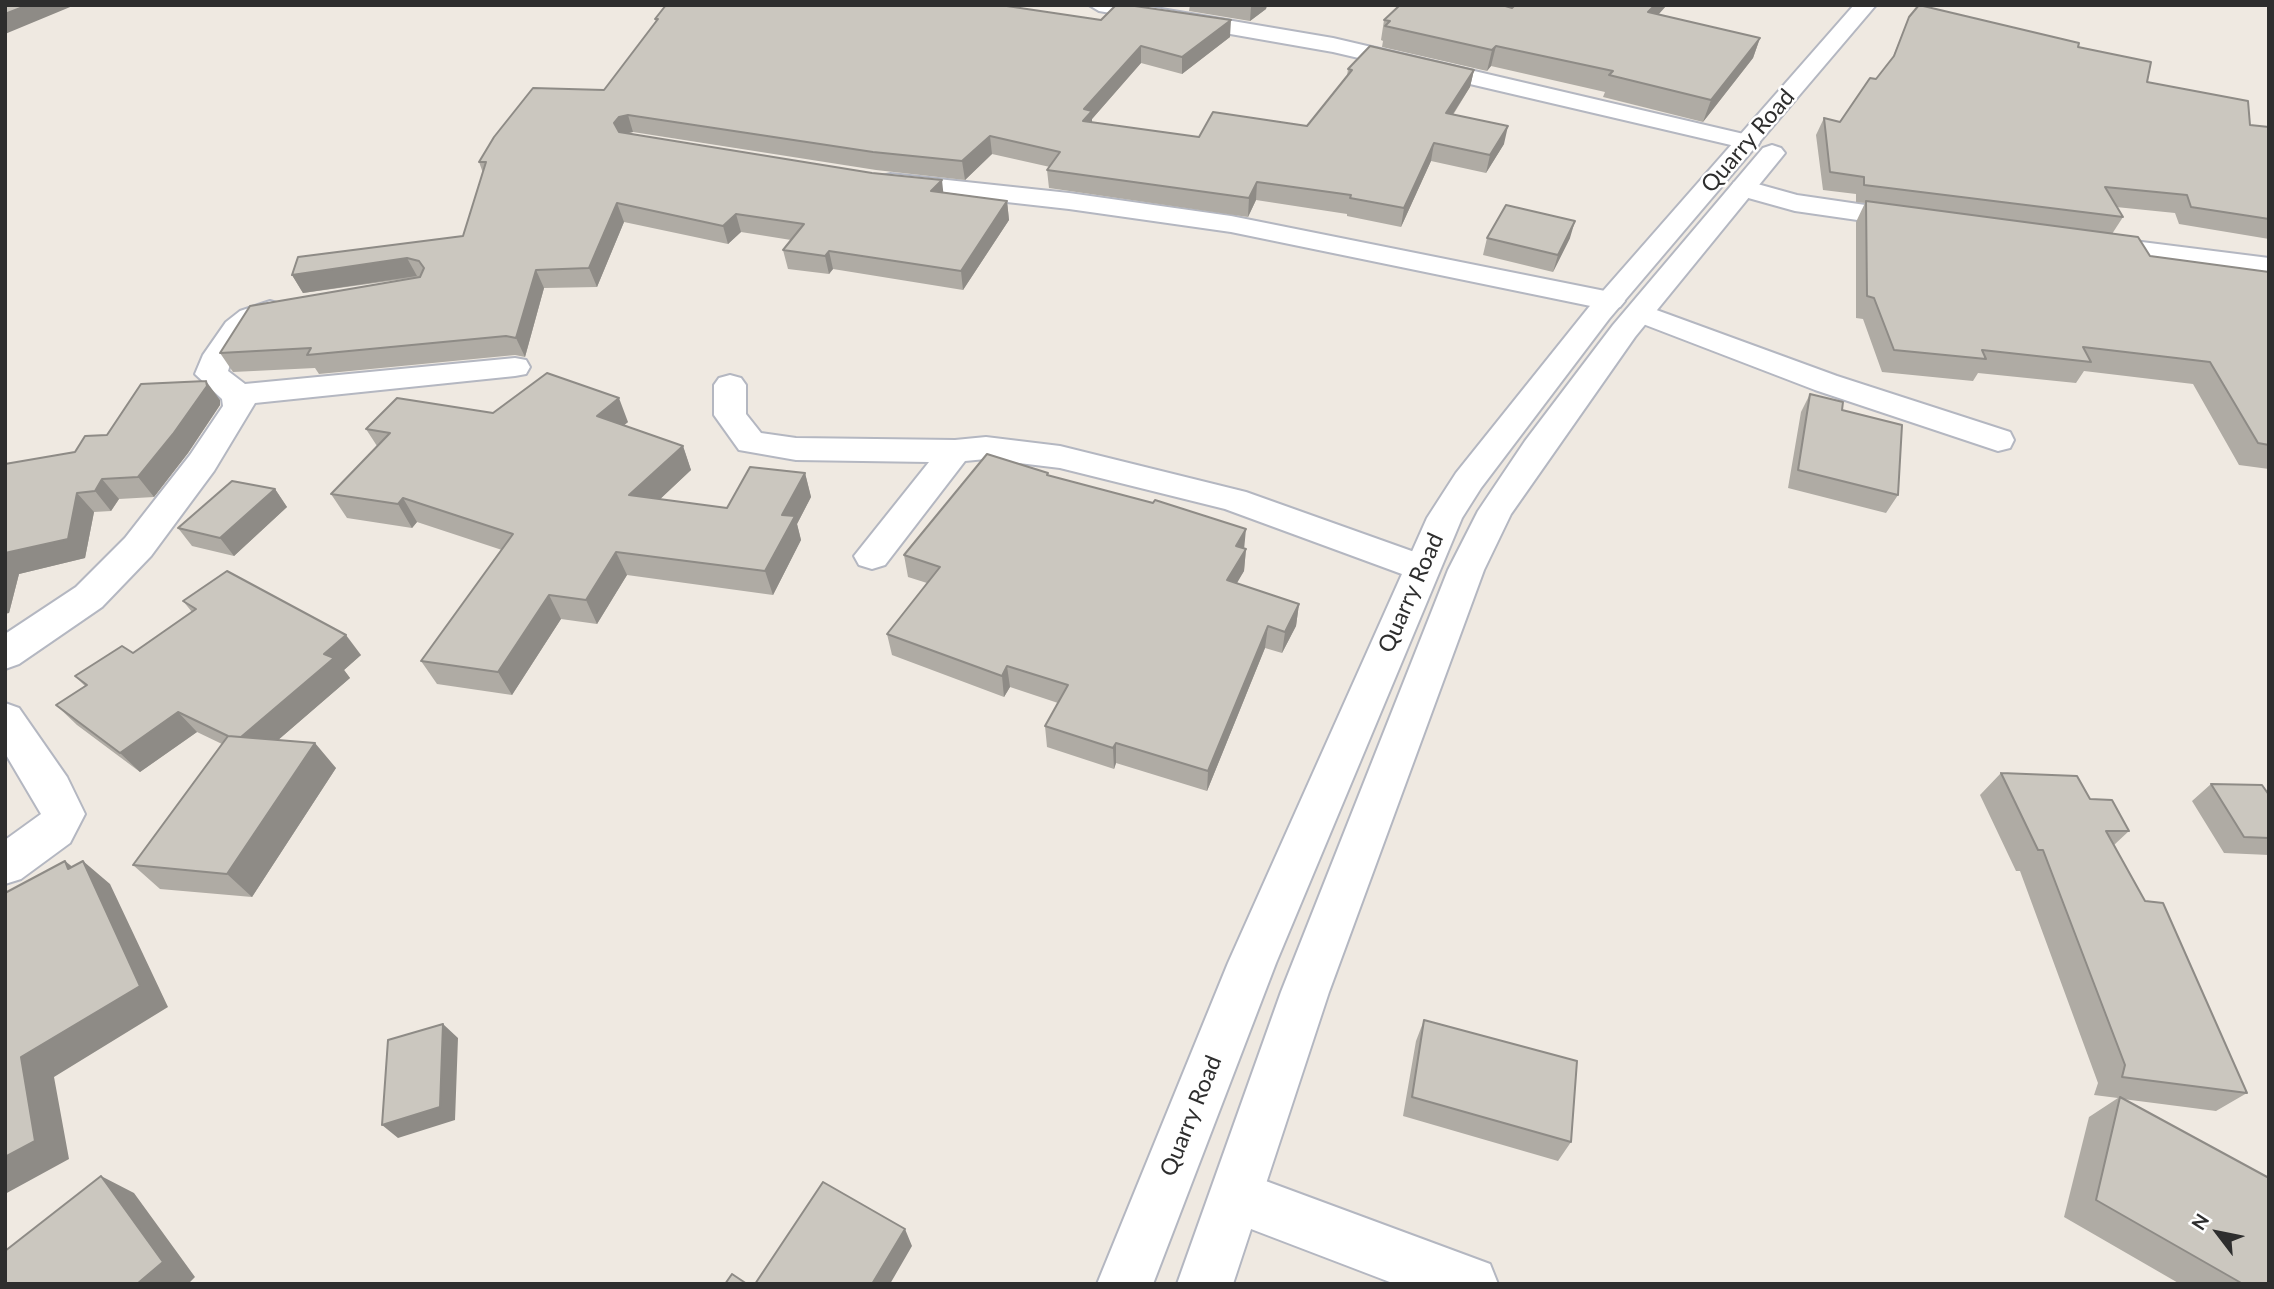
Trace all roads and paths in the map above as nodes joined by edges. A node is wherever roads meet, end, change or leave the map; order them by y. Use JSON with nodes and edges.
{"nodes":[{"id":1,"x":1099,"y":5,"type":"edge"},
{"id":2,"x":1866,"y":5,"type":"edge"},
{"id":3,"x":1895,"y":5,"type":"edge"},
{"id":4,"x":1748,"y":142,"type":"junction"},
{"id":5,"x":862,"y":178,"type":"edge"},
{"id":6,"x":1743,"y":188,"type":"junction"},
{"id":7,"x":1943,"y":224,"type":"edge"},
{"id":8,"x":2064,"y":240,"type":"edge"},
{"id":9,"x":2269,"y":267,"type":"edge"},
{"id":10,"x":297,"y":306,"type":"edge"},
{"id":11,"x":1625,"y":307,"type":"junction"},
{"id":12,"x":515,"y":367,"type":"dead end"},
{"id":13,"x":730,"y":385,"type":"dead end"},
{"id":14,"x":238,"y":395,"type":"junction"},
{"id":15,"x":1998,"y":440,"type":"dead end"},
{"id":16,"x":955,"y":451,"type":"junction"},
{"id":17,"x":872,"y":556,"type":"dead end"},
{"id":18,"x":1421,"y":568,"type":"junction"},
{"id":19,"x":5,"y":654,"type":"edge"},
{"id":20,"x":5,"y":719,"type":"edge"},
{"id":21,"x":5,"y":865,"type":"edge"},
{"id":22,"x":1236,"y":1197,"type":"junction"},
{"id":23,"x":1125,"y":1284,"type":"edge"},
{"id":24,"x":1205,"y":1284,"type":"edge"},
{"id":25,"x":1469,"y":1284,"type":"edge"}],
"edges":[{"from":1,"to":4,"type":"street"},
{"from":2,"to":4,"type":"street","name":"Quarry Road"},
{"from":3,"to":6,"type":"street","name":"Quarry Road"},
{"from":4,"to":11,"type":"street","name":"Quarry Road"},
{"from":5,"to":11,"type":"street"},
{"from":6,"to":7,"type":"street"},
{"from":6,"to":11,"type":"street","name":"Quarry Road"},
{"from":8,"to":9,"type":"street"},
{"from":10,"to":14,"type":"street"},
{"from":11,"to":15,"type":"street"},
{"from":11,"to":18,"type":"street","name":"Quarry Road"},
{"from":11,"to":22,"type":"street","name":"Quarry Road"},
{"from":12,"to":14,"type":"street"},
{"from":13,"to":16,"type":"street"},
{"from":14,"to":19,"type":"street"},
{"from":16,"to":17,"type":"street"},
{"from":16,"to":18,"type":"street"},
{"from":18,"to":23,"type":"street","name":"Quarry Road"},
{"from":20,"to":21,"type":"street"},
{"from":22,"to":24,"type":"street","name":"Quarry Road"},
{"from":22,"to":25,"type":"street"}]}
